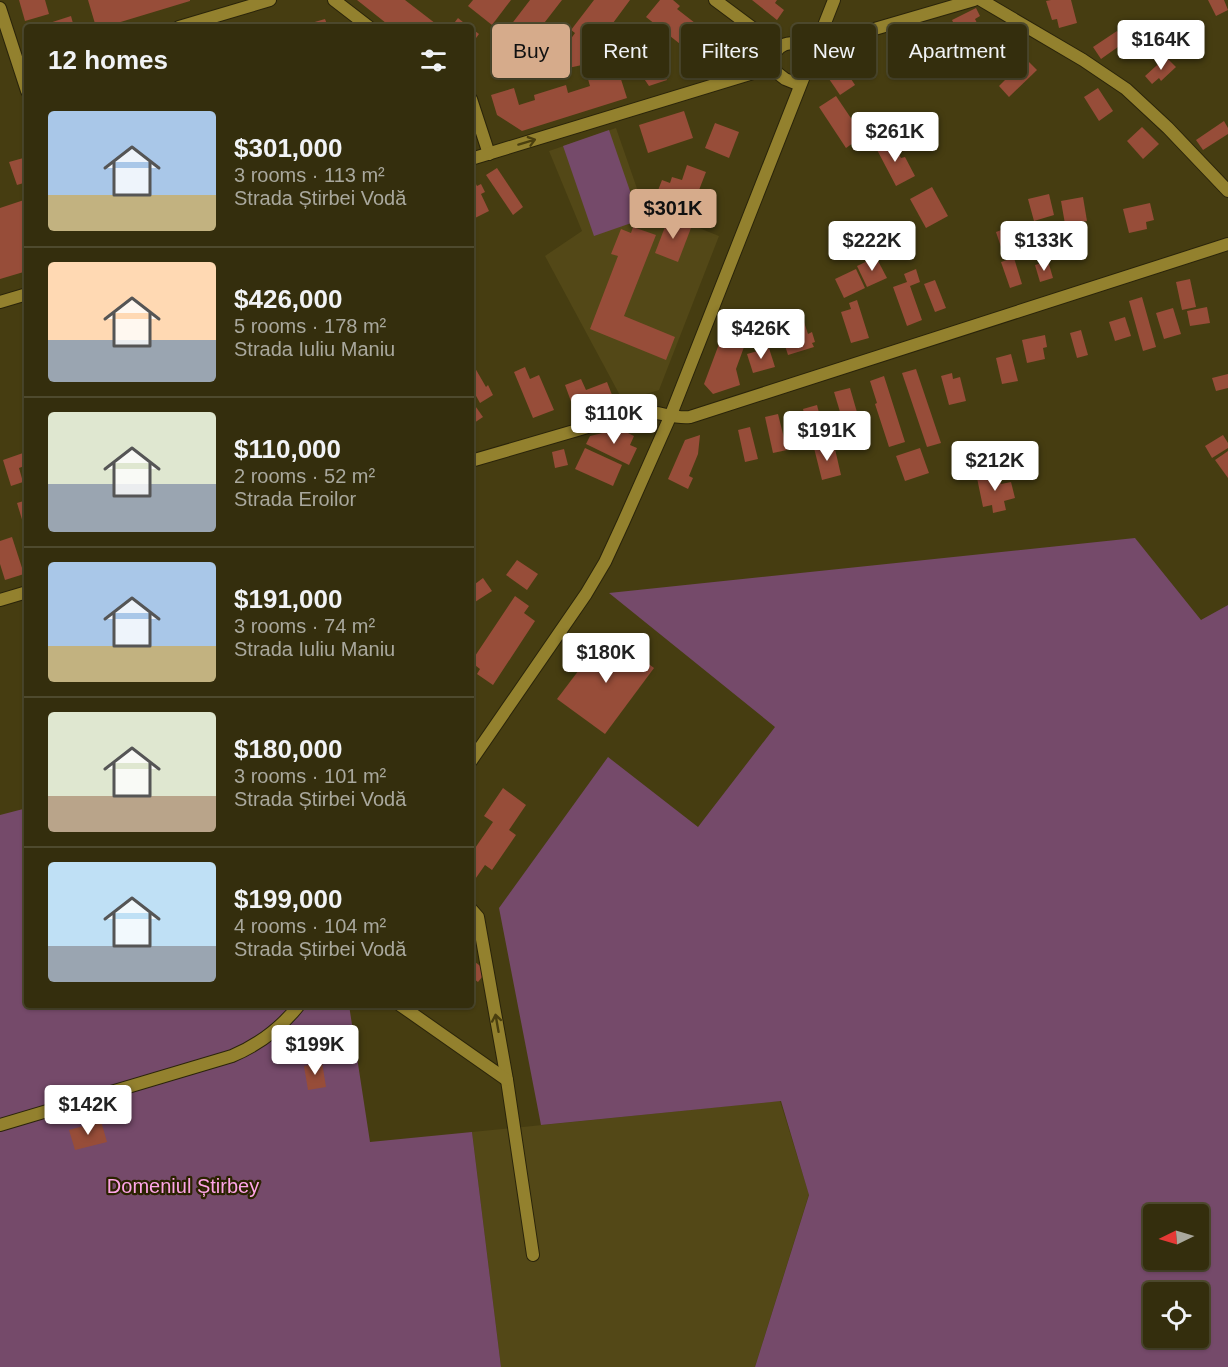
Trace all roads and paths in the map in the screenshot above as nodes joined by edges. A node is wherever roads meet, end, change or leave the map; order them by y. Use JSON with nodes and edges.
{"nodes":[{"id":1,"x":334,"y":0,"type":"edge"},
{"id":2,"x":715,"y":0,"type":"edge"},
{"id":3,"x":834,"y":0,"type":"edge"},
{"id":4,"x":974,"y":0,"type":"edge"},
{"id":5,"x":981,"y":0,"type":"edge"},
{"id":6,"x":264,"y":1,"type":"edge"},
{"id":7,"x":0,"y":8,"type":"edge"},
{"id":8,"x":189,"y":24,"type":"edge"},
{"id":9,"x":365,"y":24,"type":"edge"},
{"id":10,"x":747,"y":24,"type":"edge"},
{"id":11,"x":824,"y":24,"type":"edge"},
{"id":12,"x":876,"y":28,"type":"edge"},
{"id":13,"x":780,"y":76,"type":"edge"},
{"id":14,"x":737,"y":78,"type":"edge"},
{"id":15,"x":803,"y":78,"type":"edge"},
{"id":16,"x":24,"y":82,"type":"edge"},
{"id":17,"x":800,"y":85,"type":"junction"},
{"id":18,"x":474,"y":108,"type":"edge"},
{"id":19,"x":489,"y":154,"type":"junction"},
{"id":20,"x":474,"y":158,"type":"edge"},
{"id":21,"x":1228,"y":191,"type":"edge"},
{"id":22,"x":1228,"y":244,"type":"edge"},
{"id":23,"x":24,"y":295,"type":"edge"},
{"id":24,"x":0,"y":302,"type":"edge"},
{"id":25,"x":670,"y":417,"type":"junction"},
{"id":26,"x":474,"y":460,"type":"edge"},
{"id":27,"x":24,"y":593,"type":"edge"},
{"id":28,"x":0,"y":600,"type":"edge"},
{"id":29,"x":474,"y":757,"type":"edge"},
{"id":30,"x":474,"y":912,"type":"edge"},
{"id":31,"x":296,"y":1008,"type":"edge"},
{"id":32,"x":404,"y":1008,"type":"edge"},
{"id":33,"x":507,"y":1080,"type":"junction"},
{"id":34,"x":0,"y":1125,"type":"edge"},
{"id":35,"x":533,"y":1255,"type":"dead end"}],
"edges":[{"from":1,"to":9,"type":"street"},
{"from":2,"to":10,"type":"street"},
{"from":3,"to":11,"type":"street"},
{"from":4,"to":12,"type":"street"},
{"from":5,"to":21,"type":"street"},
{"from":6,"to":8,"type":"street"},
{"from":7,"to":16,"type":"street"},
{"from":13,"to":17,"type":"street"},
{"from":19,"to":14,"type":"street","one_way":true},
{"from":15,"to":17,"type":"street"},
{"from":17,"to":25,"type":"street"},
{"from":18,"to":19,"type":"street"},
{"from":19,"to":20,"type":"street"},
{"from":22,"to":25,"type":"street"},
{"from":23,"to":24,"type":"street"},
{"from":25,"to":26,"type":"street"},
{"from":25,"to":29,"type":"street"},
{"from":27,"to":28,"type":"street"},
{"from":33,"to":30,"type":"street","one_way":true},
{"from":31,"to":34,"type":"street"},
{"from":32,"to":33,"type":"street"},
{"from":33,"to":35,"type":"street"}]}
